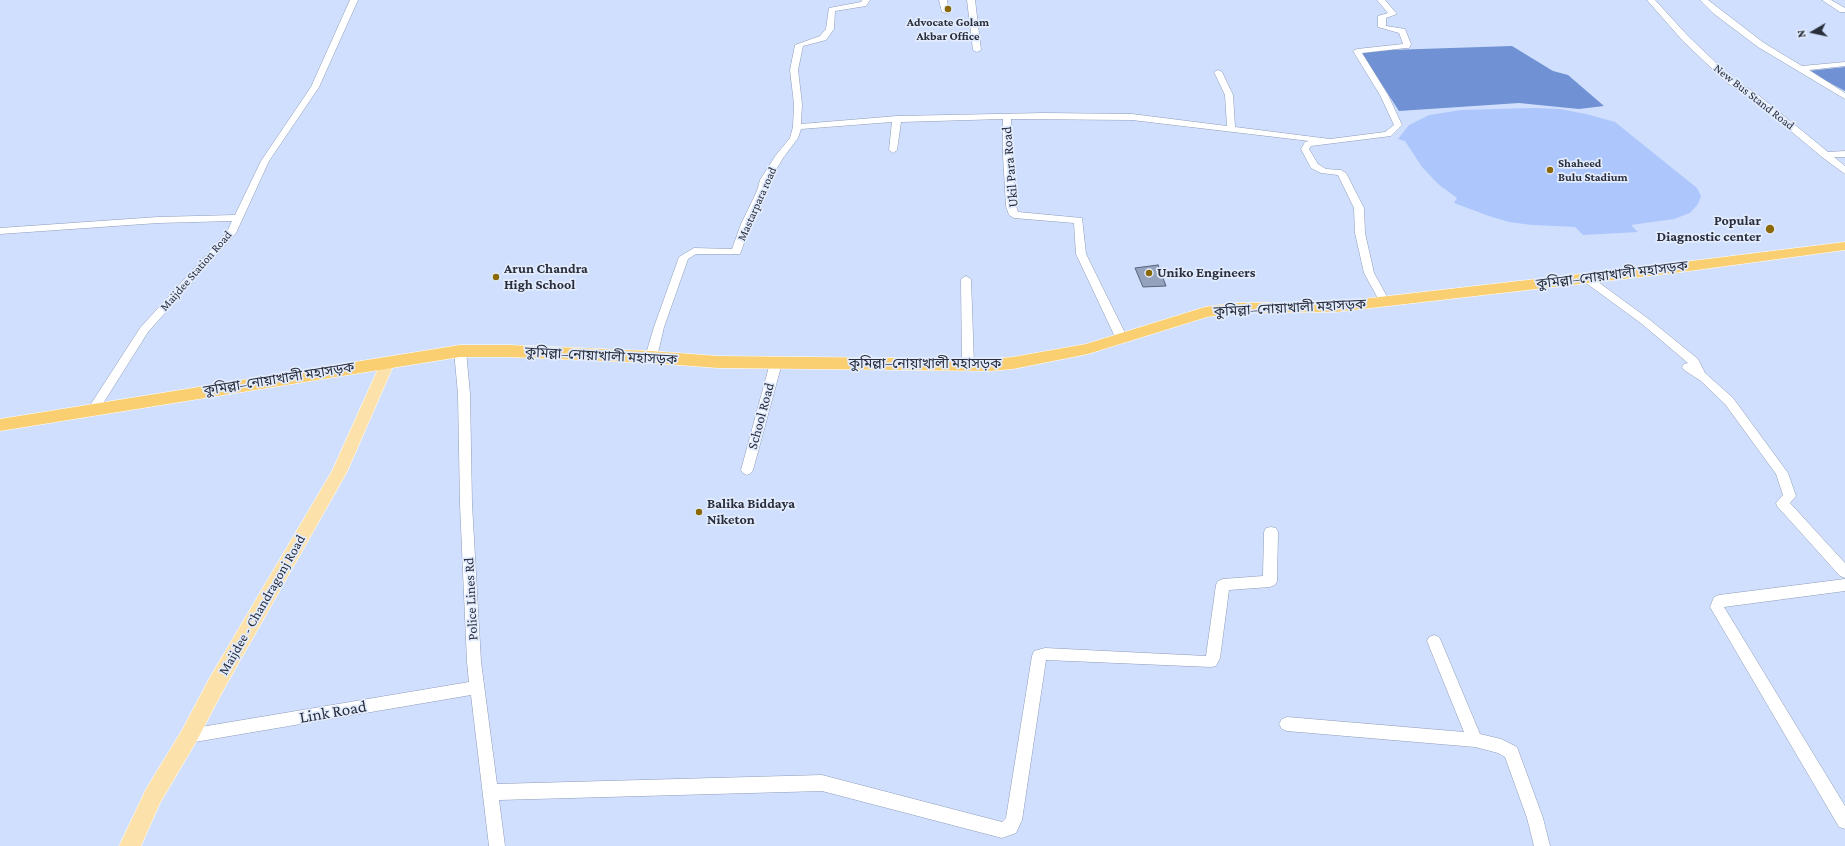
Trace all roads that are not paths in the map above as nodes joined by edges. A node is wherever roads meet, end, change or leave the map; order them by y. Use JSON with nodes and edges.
{"nodes":[{"id":1,"x":354,"y":0,"type":"edge"},
{"id":2,"x":866,"y":0,"type":"edge"},
{"id":3,"x":943,"y":0,"type":"edge"},
{"id":4,"x":971,"y":0,"type":"edge"},
{"id":5,"x":1381,"y":0,"type":"edge"},
{"id":6,"x":1651,"y":0,"type":"edge"},
{"id":7,"x":1704,"y":0,"type":"edge"},
{"id":8,"x":1826,"y":0,"type":"edge"},
{"id":9,"x":1843,"y":10,"type":"dead end"},
{"id":10,"x":946,"y":12,"type":"dead end"},
{"id":11,"x":976,"y":50,"type":"dead end"},
{"id":12,"x":1845,"y":64,"type":"edge"},
{"id":13,"x":1801,"y":69,"type":"junction"},
{"id":14,"x":1218,"y":72,"type":"dead end"},
{"id":15,"x":1845,"y":97,"type":"edge"},
{"id":16,"x":1007,"y":117,"type":"junction"},
{"id":17,"x":897,"y":119,"type":"junction"},
{"id":18,"x":797,"y":127,"type":"junction"},
{"id":19,"x":1231,"y":129,"type":"junction"},
{"id":20,"x":1329,"y":141,"type":"junction"},
{"id":21,"x":893,"y":150,"type":"dead end"},
{"id":22,"x":1845,"y":154,"type":"edge"},
{"id":23,"x":1825,"y":155,"type":"junction"},
{"id":24,"x":1845,"y":171,"type":"edge"},
{"id":25,"x":238,"y":218,"type":"junction"},
{"id":26,"x":0,"y":231,"type":"edge"},
{"id":27,"x":1845,"y":246,"type":"edge"},
{"id":28,"x":1586,"y":278,"type":"junction"},
{"id":29,"x":966,"y":279,"type":"dead end"},
{"id":30,"x":1385,"y":302,"type":"junction"},
{"id":31,"x":1122,"y":339,"type":"junction"},
{"id":32,"x":460,"y":351,"type":"junction"},
{"id":33,"x":651,"y":357,"type":"junction"},
{"id":34,"x":388,"y":362,"type":"junction"},
{"id":35,"x":776,"y":363,"type":"junction"},
{"id":36,"x":968,"y":365,"type":"junction"},
{"id":37,"x":93,"y":410,"type":"junction"},
{"id":38,"x":0,"y":425,"type":"edge"},
{"id":39,"x":747,"y":470,"type":"dead end"},
{"id":40,"x":1272,"y":532,"type":"dead end"},
{"id":41,"x":1845,"y":572,"type":"edge"},
{"id":42,"x":1845,"y":585,"type":"edge"},
{"id":43,"x":1434,"y":641,"type":"dead end"},
{"id":44,"x":478,"y":687,"type":"junction"},
{"id":45,"x":1287,"y":724,"type":"dead end"},
{"id":46,"x":189,"y":736,"type":"junction"},
{"id":47,"x":1475,"y":740,"type":"junction"},
{"id":48,"x":490,"y":792,"type":"junction"},
{"id":49,"x":1845,"y":820,"type":"edge"},
{"id":50,"x":130,"y":846,"type":"edge"},
{"id":51,"x":497,"y":846,"type":"edge"},
{"id":52,"x":1542,"y":846,"type":"edge"}],
"edges":[{"from":1,"to":25,"type":"street","name":"Maijdee Station Road"},
{"from":2,"to":18,"type":"street","name":"Mastarpara road"},
{"from":3,"to":10,"type":"street"},
{"from":4,"to":11,"type":"street"},
{"from":5,"to":20,"type":"street"},
{"from":6,"to":23,"type":"street","name":"New Bus Stand Road"},
{"from":7,"to":13,"type":"street"},
{"from":8,"to":9,"type":"street"},
{"from":12,"to":13,"type":"street"},
{"from":13,"to":15,"type":"street"},
{"from":14,"to":19,"type":"street"},
{"from":16,"to":17,"type":"street"},
{"from":16,"to":19,"type":"street"},
{"from":16,"to":31,"type":"street","name":"Ukil Para Road"},
{"from":17,"to":18,"type":"street"},
{"from":17,"to":21,"type":"street"},
{"from":18,"to":33,"type":"street","name":"Mastarpara road"},
{"from":19,"to":20,"type":"street"},
{"from":20,"to":30,"type":"street"},
{"from":22,"to":23,"type":"street"},
{"from":23,"to":24,"type":"street","name":"New Bus Stand Road"},
{"from":25,"to":26,"type":"street"},
{"from":25,"to":37,"type":"street","name":"Maijdee Station Road"},
{"from":27,"to":28,"type":"highway","name":"কুমিল্লা–নোয়াখালী মহাসড়ক"},
{"from":28,"to":30,"type":"highway","name":"কুমিল্লা–নোয়াখালী মহাসড়ক"},
{"from":28,"to":41,"type":"street"},
{"from":29,"to":36,"type":"street"},
{"from":30,"to":31,"type":"highway","name":"কুমিল্লা–নোয়াখালী মহাসড়ক"},
{"from":31,"to":36,"type":"highway","name":"কুমিল্লা–নোয়াখালী মহাসড়ক"},
{"from":32,"to":33,"type":"highway","name":"কুমিল্লা–নোয়াখালী মহাসড়ক"},
{"from":32,"to":34,"type":"highway","name":"কুমিল্লা–নোয়াখালী মহাসড়ক"},
{"from":32,"to":44,"type":"street","name":"Police Lines Rd"},
{"from":33,"to":35,"type":"highway","name":"কুমিল্লা–নোয়াখালী মহাসড়ক"},
{"from":34,"to":37,"type":"highway","name":"কুমিল্লা–নোয়াখালী মহাসড়ক"},
{"from":34,"to":46,"type":"main road","name":"Maijdee - Chandragonj Road"},
{"from":35,"to":36,"type":"highway","name":"কুমিল্লা–নোয়াখালী মহাসড়ক"},
{"from":35,"to":39,"type":"street","name":"School Road"},
{"from":37,"to":38,"type":"highway","name":"কুমিল্লা–নোয়াখালী মহাসড়ক"},
{"from":40,"to":48,"type":"street"},
{"from":42,"to":49,"type":"street"},
{"from":43,"to":47,"type":"street"},
{"from":44,"to":46,"type":"street","name":"Link Road"},
{"from":44,"to":48,"type":"street","name":"Police Lines Rd"},
{"from":45,"to":47,"type":"street"},
{"from":46,"to":50,"type":"main road","name":"Maijdee - Chandragonj Road"},
{"from":47,"to":52,"type":"street"},
{"from":48,"to":51,"type":"street","name":"Police Lines Rd"}]}
